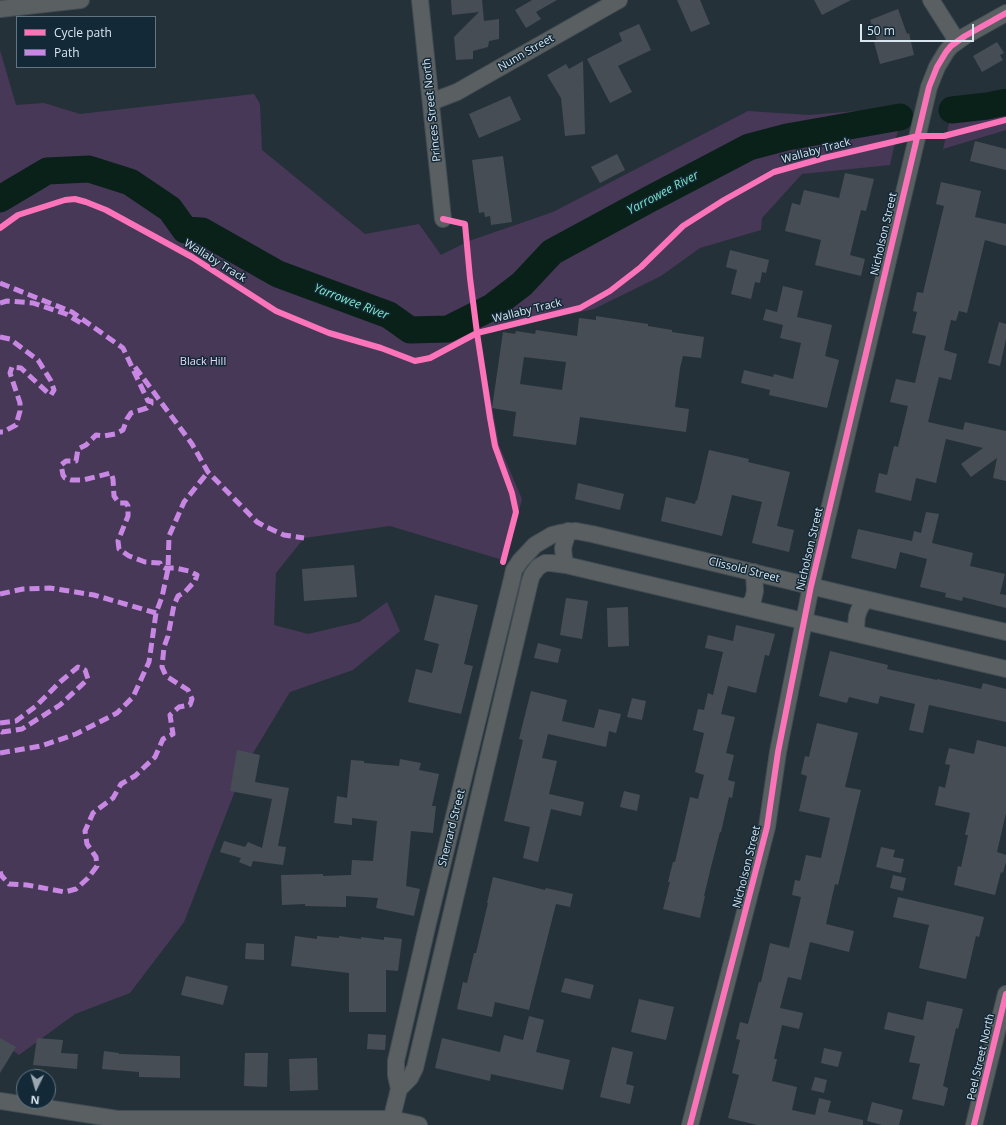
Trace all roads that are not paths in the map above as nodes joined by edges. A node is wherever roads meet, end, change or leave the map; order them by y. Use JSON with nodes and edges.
{"nodes":[{"id":1,"x":81,"y":0,"type":"edge"},
{"id":2,"x":420,"y":0,"type":"edge"},
{"id":3,"x":619,"y":0,"type":"edge"},
{"id":4,"x":931,"y":0,"type":"edge"},
{"id":5,"x":0,"y":9,"type":"edge"},
{"id":6,"x":1006,"y":13,"type":"edge"},
{"id":7,"x":957,"y":41,"type":"junction"},
{"id":8,"x":431,"y":102,"type":"junction"},
{"id":9,"x":443,"y":219,"type":"dead end"},
{"id":10,"x":568,"y":532,"type":"junction"},
{"id":11,"x":566,"y":565,"type":"junction"},
{"id":12,"x":516,"y":567,"type":"junction"},
{"id":13,"x":534,"y":572,"type":"junction"},
{"id":14,"x":754,"y":572,"type":"junction"},
{"id":15,"x":811,"y":586,"type":"junction"},
{"id":16,"x":508,"y":594,"type":"junction"},
{"id":17,"x":526,"y":598,"type":"junction"},
{"id":18,"x":866,"y":599,"type":"junction"},
{"id":19,"x":747,"y":607,"type":"junction"},
{"id":20,"x":804,"y":621,"type":"junction"},
{"id":21,"x":1006,"y":632,"type":"edge"},
{"id":22,"x":858,"y":634,"type":"junction"},
{"id":23,"x":1006,"y":669,"type":"edge"},
{"id":24,"x":1006,"y":994,"type":"edge"},
{"id":25,"x":399,"y":1090,"type":"junction"},
{"id":26,"x":0,"y":1101,"type":"edge"},
{"id":27,"x":117,"y":1122,"type":"edge"},
{"id":28,"x":391,"y":1122,"type":"edge"},
{"id":29,"x":419,"y":1125,"type":"edge"},
{"id":30,"x":690,"y":1125,"type":"edge"},
{"id":31,"x":974,"y":1125,"type":"edge"}],
"edges":[{"from":1,"to":5,"type":"street"},
{"from":2,"to":8,"type":"street","name":"Princes Street North"},
{"from":3,"to":8,"type":"street","name":"Nunn Street"},
{"from":4,"to":7,"type":"street"},
{"from":6,"to":7,"type":"street","name":"Nicholson Street"},
{"from":7,"to":15,"type":"street","name":"Nicholson Street"},
{"from":8,"to":9,"type":"street","name":"Princes Street North"},
{"from":10,"to":11,"type":"street"},
{"from":10,"to":12,"type":"street","name":"Clissold Street"},
{"from":10,"to":14,"type":"street","name":"Clissold Street"},
{"from":11,"to":13,"type":"street"},
{"from":11,"to":19,"type":"street"},
{"from":12,"to":13,"type":"street"},
{"from":12,"to":16,"type":"street","name":"Sherrard Street"},
{"from":13,"to":17,"type":"street","name":"Sherrard Street"},
{"from":14,"to":15,"type":"street","name":"Clissold Street"},
{"from":14,"to":19,"type":"street"},
{"from":15,"to":18,"type":"street","name":"Clissold Street"},
{"from":15,"to":20,"type":"street","name":"Nicholson Street"},
{"from":16,"to":17,"type":"street"},
{"from":16,"to":25,"type":"street","name":"Sherrard Street"},
{"from":17,"to":25,"type":"street","name":"Sherrard Street"},
{"from":18,"to":21,"type":"street","name":"Clissold Street"},
{"from":18,"to":22,"type":"street"},
{"from":19,"to":20,"type":"street"},
{"from":20,"to":22,"type":"street"},
{"from":20,"to":30,"type":"street","name":"Nicholson Street"},
{"from":22,"to":23,"type":"street"},
{"from":24,"to":31,"type":"street","name":"Peel Street North"},
{"from":25,"to":28,"type":"street","name":"Sherrard Street"},
{"from":26,"to":27,"type":"street"},
{"from":27,"to":28,"type":"street"},
{"from":28,"to":29,"type":"street"}]}
